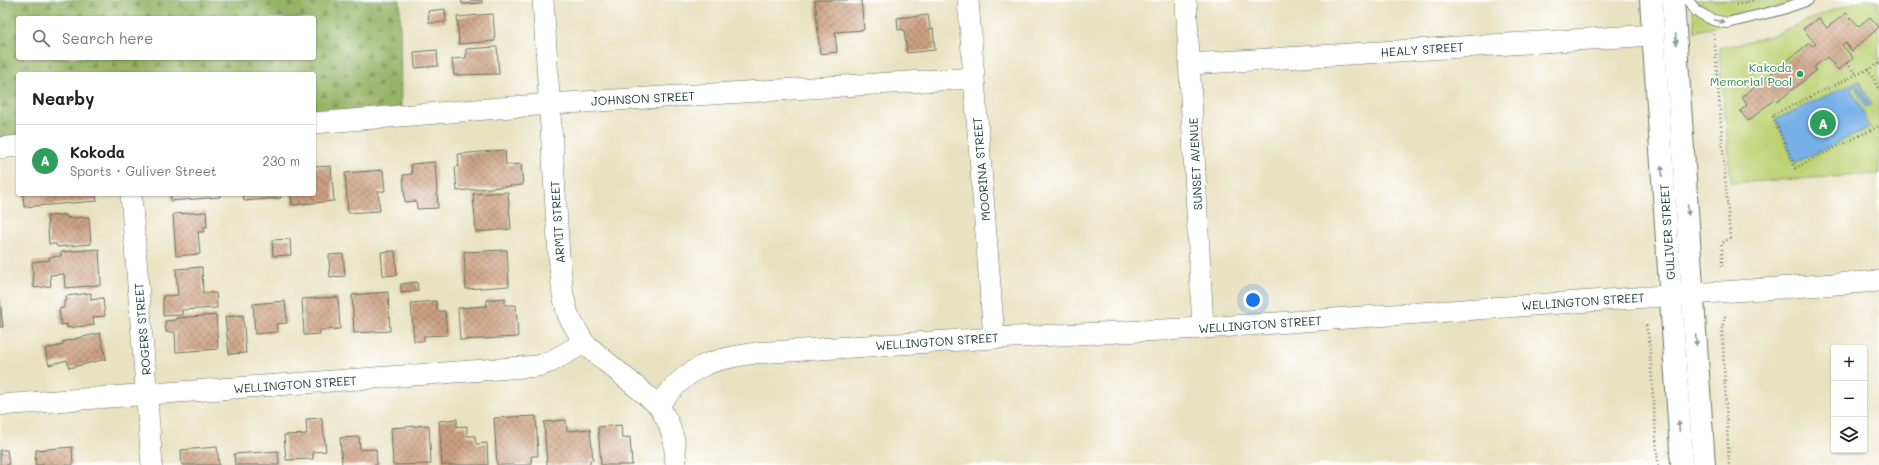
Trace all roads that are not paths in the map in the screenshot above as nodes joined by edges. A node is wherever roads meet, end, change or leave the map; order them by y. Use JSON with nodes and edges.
{"nodes":[{"id":1,"x":543,"y":0,"type":"edge"},
{"id":2,"x":968,"y":0,"type":"edge"},
{"id":3,"x":1186,"y":0,"type":"edge"},
{"id":4,"x":1651,"y":0,"type":"edge"},
{"id":5,"x":1673,"y":0,"type":"edge"},
{"id":6,"x":1688,"y":0,"type":"edge"},
{"id":7,"x":1808,"y":0,"type":"edge"},
{"id":8,"x":1653,"y":35,"type":"junction"},
{"id":9,"x":1190,"y":64,"type":"junction"},
{"id":10,"x":973,"y":78,"type":"junction"},
{"id":11,"x":550,"y":104,"type":"junction"},
{"id":12,"x":316,"y":124,"type":"edge"},
{"id":13,"x":16,"y":146,"type":"edge"},
{"id":14,"x":0,"y":148,"type":"edge"},
{"id":15,"x":131,"y":196,"type":"edge"},
{"id":16,"x":1879,"y":281,"type":"edge"},
{"id":17,"x":1693,"y":293,"type":"junction"},
{"id":18,"x":1671,"y":295,"type":"junction"},
{"id":19,"x":1203,"y":328,"type":"junction"},
{"id":20,"x":994,"y":338,"type":"junction"},
{"id":21,"x":584,"y":343,"type":"junction"},
{"id":22,"x":147,"y":395,"type":"junction"},
{"id":23,"x":0,"y":405,"type":"edge"},
{"id":24,"x":658,"y":405,"type":"junction"},
{"id":25,"x":152,"y":465,"type":"edge"},
{"id":26,"x":676,"y":465,"type":"edge"},
{"id":27,"x":1682,"y":465,"type":"edge"},
{"id":28,"x":1704,"y":465,"type":"edge"}],
"edges":[{"from":1,"to":11,"type":"street","name":"ARMIT STREET"},
{"from":2,"to":10,"type":"street","name":"MOORINA STREET"},
{"from":3,"to":9,"type":"street","name":"SUNSET AVENUE"},
{"from":4,"to":8,"type":"main road","name":"GULIVER STREET"},
{"from":5,"to":17,"type":"main road","name":"GULIVER STREET","one_way":true},
{"from":6,"to":7,"type":"lane","one_way":true},
{"from":8,"to":9,"type":"street","name":"HEALY STREET"},
{"from":18,"to":8,"type":"main road","name":"GULIVER STREET","one_way":true},
{"from":9,"to":19,"type":"street","name":"SUNSET AVENUE"},
{"from":10,"to":11,"type":"street","name":"JOHNSON STREET"},
{"from":10,"to":20,"type":"street","name":"MOORINA STREET"},
{"from":11,"to":12,"type":"street","name":"JOHNSON STREET"},
{"from":11,"to":21,"type":"street","name":"ARMIT STREET"},
{"from":13,"to":14,"type":"street"},
{"from":15,"to":22,"type":"street","name":"ROGERS STREET"},
{"from":16,"to":17,"type":"street","name":"WELLINGTON STREET"},
{"from":17,"to":18,"type":"street","name":"WELLINGTON STREET"},
{"from":17,"to":28,"type":"main road","name":"GULIVER STREET","one_way":true},
{"from":18,"to":19,"type":"street","name":"WELLINGTON STREET"},
{"from":27,"to":18,"type":"main road","name":"GULIVER STREET","one_way":true},
{"from":19,"to":20,"type":"street","name":"WELLINGTON STREET"},
{"from":20,"to":24,"type":"street","name":"WELLINGTON STREET"},
{"from":21,"to":22,"type":"street","name":"WELLINGTON STREET"},
{"from":21,"to":24,"type":"street","name":"ARMIT STREET"},
{"from":22,"to":23,"type":"street","name":"WELLINGTON STREET"},
{"from":22,"to":25,"type":"street","name":"ROGERS STREET"},
{"from":24,"to":26,"type":"street","name":"ARMIT STREET"}]}
